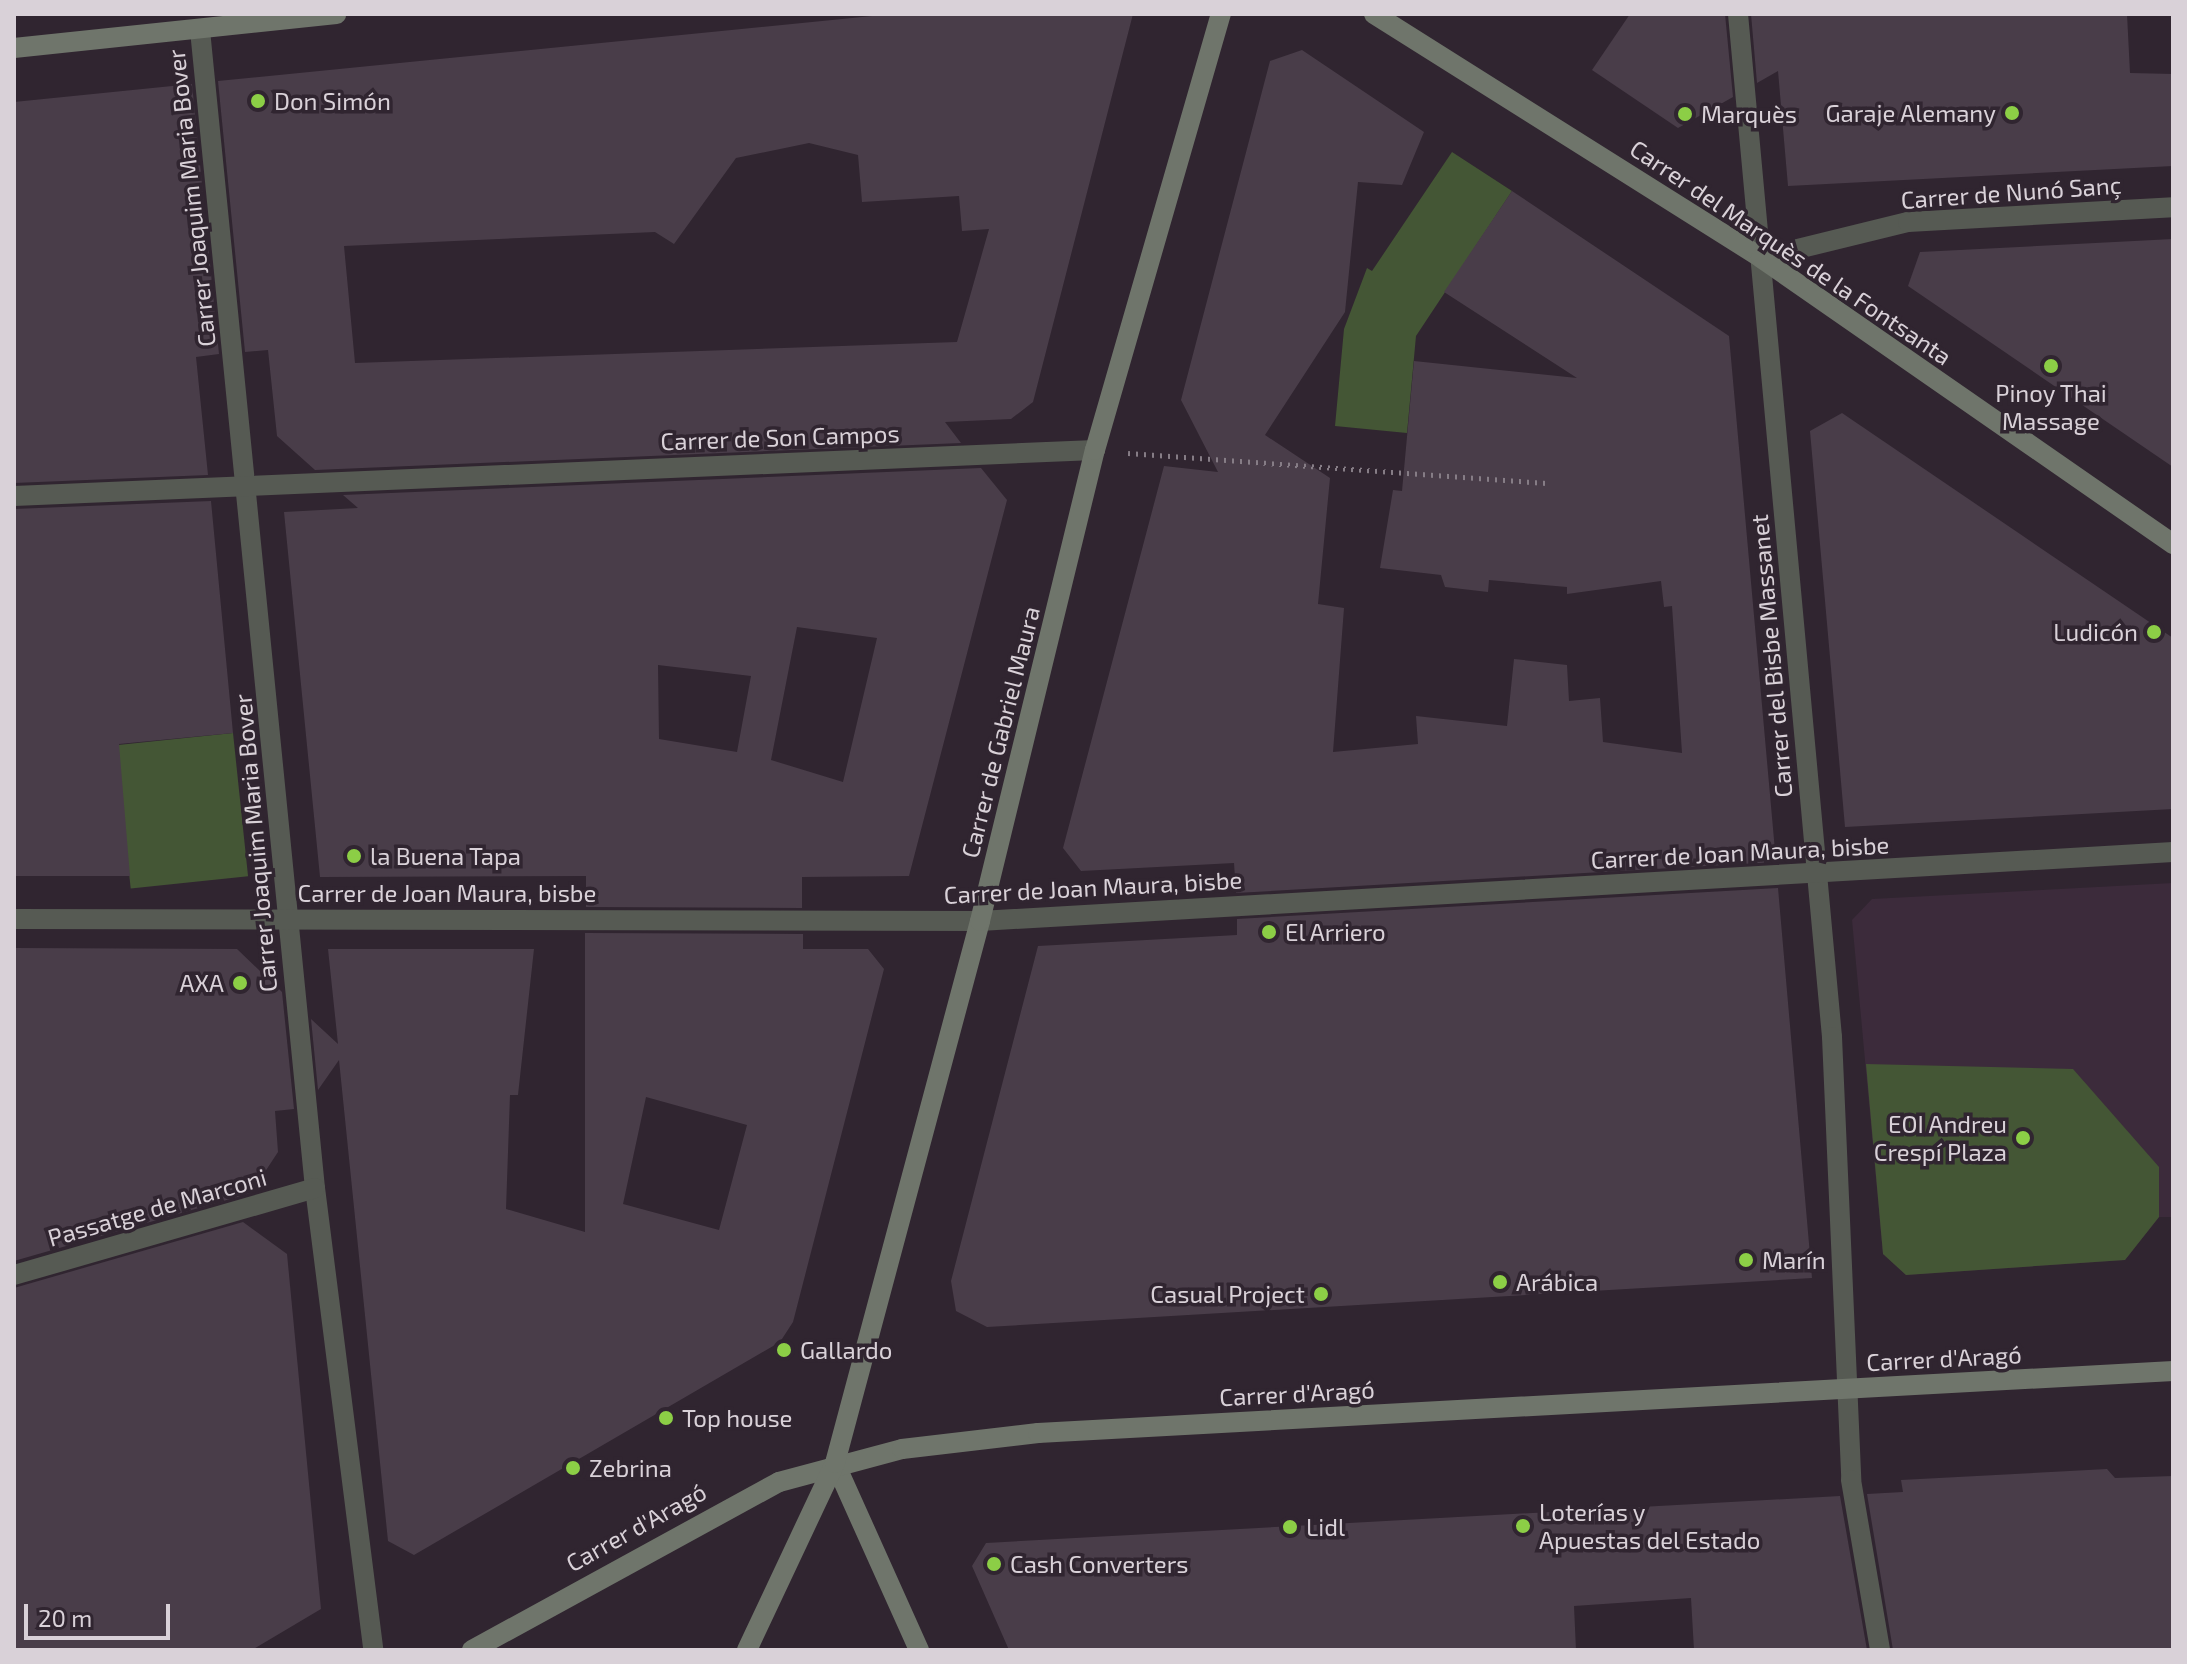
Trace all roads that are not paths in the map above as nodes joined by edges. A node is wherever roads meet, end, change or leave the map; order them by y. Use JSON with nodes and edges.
{"nodes":[{"id":1,"x":336,"y":14,"type":"edge"},
{"id":2,"x":1221,"y":14,"type":"edge"},
{"id":3,"x":1374,"y":14,"type":"edge"},
{"id":4,"x":1738,"y":14,"type":"edge"},
{"id":5,"x":200,"y":30,"type":"junction"},
{"id":6,"x":14,"y":48,"type":"edge"},
{"id":7,"x":2173,"y":207,"type":"edge"},
{"id":8,"x":1761,"y":258,"type":"junction"},
{"id":9,"x":1095,"y":450,"type":"junction"},
{"id":10,"x":247,"y":484,"type":"junction"},
{"id":11,"x":14,"y":496,"type":"edge"},
{"id":12,"x":2173,"y":544,"type":"edge"},
{"id":13,"x":2173,"y":852,"type":"edge"},
{"id":14,"x":1817,"y":873,"type":"junction"},
{"id":15,"x":14,"y":919,"type":"edge"},
{"id":16,"x":288,"y":919,"type":"junction"},
{"id":17,"x":980,"y":921,"type":"junction"},
{"id":18,"x":315,"y":1188,"type":"junction"},
{"id":19,"x":14,"y":1275,"type":"edge"},
{"id":20,"x":2173,"y":1371,"type":"edge"},
{"id":21,"x":1847,"y":1389,"type":"junction"},
{"id":22,"x":835,"y":1463,"type":"junction"},
{"id":23,"x":373,"y":1650,"type":"edge"},
{"id":24,"x":472,"y":1650,"type":"edge"},
{"id":25,"x":747,"y":1650,"type":"edge"},
{"id":26,"x":919,"y":1650,"type":"edge"},
{"id":27,"x":1880,"y":1650,"type":"edge"}],
"edges":[{"from":1,"to":5,"type":"street"},
{"from":2,"to":9,"type":"street","name":"Carrer de Gabriel Maura"},
{"from":3,"to":8,"type":"street","name":"Carrer del Marquès de la Fontsanta"},
{"from":4,"to":8,"type":"street","name":"Carrer del Bisbe Massanet"},
{"from":5,"to":6,"type":"street"},
{"from":5,"to":10,"type":"street","name":"Carrer Joaquim Maria Bover"},
{"from":7,"to":8,"type":"street","name":"Carrer de Nunó Sanç"},
{"from":8,"to":12,"type":"street","name":"Carrer del Marquès de la Fontsanta"},
{"from":8,"to":14,"type":"street","name":"Carrer del Bisbe Massanet"},
{"from":9,"to":10,"type":"street","name":"Carrer de Son Campos"},
{"from":9,"to":17,"type":"street","name":"Carrer de Gabriel Maura"},
{"from":10,"to":11,"type":"street","name":"Carrer de Son Campos"},
{"from":10,"to":16,"type":"street","name":"Carrer Joaquim Maria Bover"},
{"from":13,"to":14,"type":"street","name":"Carrer de Joan Maura, bisbe"},
{"from":14,"to":17,"type":"street","name":"Carrer de Joan Maura, bisbe"},
{"from":14,"to":21,"type":"street","name":"Carrer del Bisbe Massanet"},
{"from":15,"to":16,"type":"street","name":"Carrer de Joan Maura, bisbe"},
{"from":16,"to":17,"type":"street","name":"Carrer de Joan Maura, bisbe"},
{"from":16,"to":18,"type":"street","name":"Carrer Joaquim Maria Bover"},
{"from":17,"to":22,"type":"street","name":"Carrer de Gabriel Maura"},
{"from":18,"to":19,"type":"street","name":"Passatge de Marconi"},
{"from":18,"to":23,"type":"street","name":"Carrer Joaquim Maria Bover"},
{"from":20,"to":21,"type":"street","name":"Carrer d'Aragó"},
{"from":21,"to":22,"type":"street","name":"Carrer d'Aragó"},
{"from":21,"to":27,"type":"street","name":"Carrer del Bisbe Massanet"},
{"from":22,"to":24,"type":"street","name":"Carrer d'Aragó"},
{"from":22,"to":25,"type":"street","name":"Carrer de Gabriel Maura"},
{"from":22,"to":26,"type":"street"}]}
